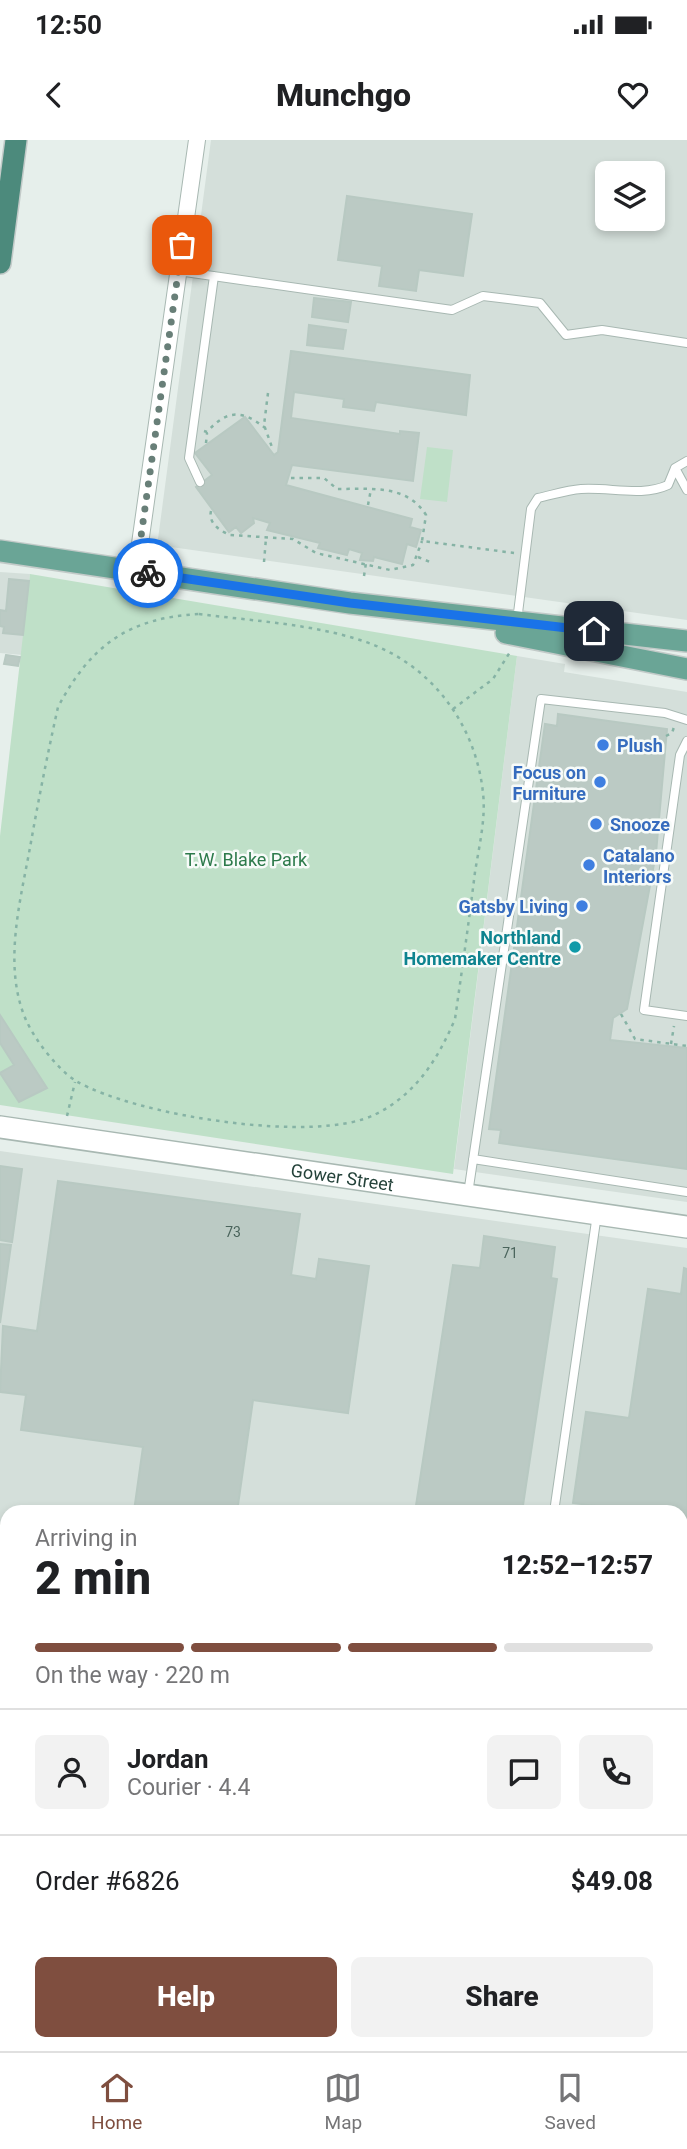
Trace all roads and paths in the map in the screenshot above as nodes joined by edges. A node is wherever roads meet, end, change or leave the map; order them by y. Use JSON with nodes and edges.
{"nodes":[{"id":1,"x":16,"y":140,"type":"edge"},
{"id":2,"x":197,"y":140,"type":"edge"},
{"id":3,"x":0,"y":263,"type":"edge"},
{"id":4,"x":178,"y":271,"type":"junction"},
{"id":5,"x":214,"y":276,"type":"junction"},
{"id":6,"x":687,"y":343,"type":"edge"},
{"id":7,"x":268,"y":393,"type":"dead end"},
{"id":8,"x":265,"y":428,"type":"junction"},
{"id":9,"x":197,"y":430,"type":"dead end"},
{"id":10,"x":207,"y":432,"type":"junction"},
{"id":11,"x":206,"y":443,"type":"dead end"},
{"id":12,"x":273,"y":450,"type":"dead end"},
{"id":13,"x":687,"y":461,"type":"edge"},
{"id":14,"x":675,"y":468,"type":"junction"},
{"id":15,"x":291,"y":478,"type":"dead end"},
{"id":16,"x":200,"y":482,"type":"dead end"},
{"id":17,"x":371,"y":489,"type":"junction"},
{"id":18,"x":687,"y":490,"type":"edge"},
{"id":19,"x":368,"y":505,"type":"dead end"},
{"id":20,"x":211,"y":511,"type":"dead end"},
{"id":21,"x":266,"y":538,"type":"junction"},
{"id":22,"x":422,"y":541,"type":"junction"},
{"id":23,"x":0,"y":551,"type":"edge"},
{"id":24,"x":521,"y":554,"type":"dead end"},
{"id":25,"x":418,"y":557,"type":"junction"},
{"id":26,"x":264,"y":562,"type":"dead end"},
{"id":27,"x":429,"y":562,"type":"dead end"},
{"id":28,"x":366,"y":563,"type":"junction"},
{"id":29,"x":136,"y":572,"type":"junction"},
{"id":30,"x":364,"y":576,"type":"dead end"},
{"id":31,"x":350,"y":603,"type":"junction"},
{"id":32,"x":517,"y":622,"type":"junction"},
{"id":33,"x":687,"y":641,"type":"edge"},
{"id":34,"x":510,"y":652,"type":"dead end"},
{"id":35,"x":687,"y":669,"type":"edge"},
{"id":36,"x":453,"y":709,"type":"junction"},
{"id":37,"x":687,"y":720,"type":"edge"},
{"id":38,"x":687,"y":741,"type":"edge"},
{"id":39,"x":621,"y":1014,"type":"dead end"},
{"id":40,"x":676,"y":1014,"type":"junction"},
{"id":41,"x":687,"y":1016,"type":"edge"},
{"id":42,"x":671,"y":1044,"type":"junction"},
{"id":43,"x":687,"y":1046,"type":"edge"},
{"id":44,"x":75,"y":1081,"type":"junction"},
{"id":45,"x":67,"y":1116,"type":"dead end"},
{"id":46,"x":0,"y":1126,"type":"edge"},
{"id":47,"x":473,"y":1159,"type":"junction"},
{"id":48,"x":687,"y":1192,"type":"edge"},
{"id":49,"x":468,"y":1194,"type":"junction"},
{"id":50,"x":597,"y":1214,"type":"junction"},
{"id":51,"x":687,"y":1227,"type":"edge"},
{"id":52,"x":555,"y":1505,"type":"edge"}],
"edges":[{"from":1,"to":3,"type":"highway"},
{"from":2,"to":4,"type":"street"},
{"from":4,"to":5,"type":"lane"},
{"from":4,"to":29,"type":"street"},
{"from":5,"to":6,"type":"lane"},
{"from":5,"to":16,"type":"lane"},
{"from":7,"to":8,"type":"path"},
{"from":8,"to":10,"type":"path"},
{"from":8,"to":12,"type":"path"},
{"from":9,"to":10,"type":"path"},
{"from":10,"to":11,"type":"path"},
{"from":13,"to":14,"type":"lane"},
{"from":14,"to":18,"type":"lane"},
{"from":14,"to":32,"type":"lane"},
{"from":15,"to":17,"type":"path"},
{"from":17,"to":19,"type":"path"},
{"from":17,"to":22,"type":"path"},
{"from":20,"to":21,"type":"path"},
{"from":21,"to":26,"type":"path"},
{"from":21,"to":28,"type":"path"},
{"from":22,"to":24,"type":"path"},
{"from":22,"to":25,"type":"path"},
{"from":23,"to":29,"type":"main road"},
{"from":25,"to":27,"type":"path"},
{"from":25,"to":28,"type":"path"},
{"from":28,"to":30,"type":"path"},
{"from":29,"to":31,"type":"main road"},
{"from":31,"to":32,"type":"main road"},
{"from":31,"to":35,"type":"main road"},
{"from":32,"to":33,"type":"main road"},
{"from":34,"to":36,"type":"path"},
{"from":36,"to":44,"type":"path"},
{"from":36,"to":44,"type":"path"},
{"from":37,"to":47,"type":"lane"},
{"from":38,"to":40,"type":"lane"},
{"from":39,"to":42,"type":"path"},
{"from":40,"to":41,"type":"lane"},
{"from":40,"to":42,"type":"path"},
{"from":42,"to":43,"type":"path"},
{"from":44,"to":45,"type":"path"},
{"from":46,"to":49,"type":"street","name":"Gower Street"},
{"from":47,"to":48,"type":"lane"},
{"from":47,"to":49,"type":"lane"},
{"from":49,"to":50,"type":"street","name":"Gower Street"},
{"from":50,"to":51,"type":"street","name":"Gower Street"},
{"from":50,"to":52,"type":"lane"}]}
